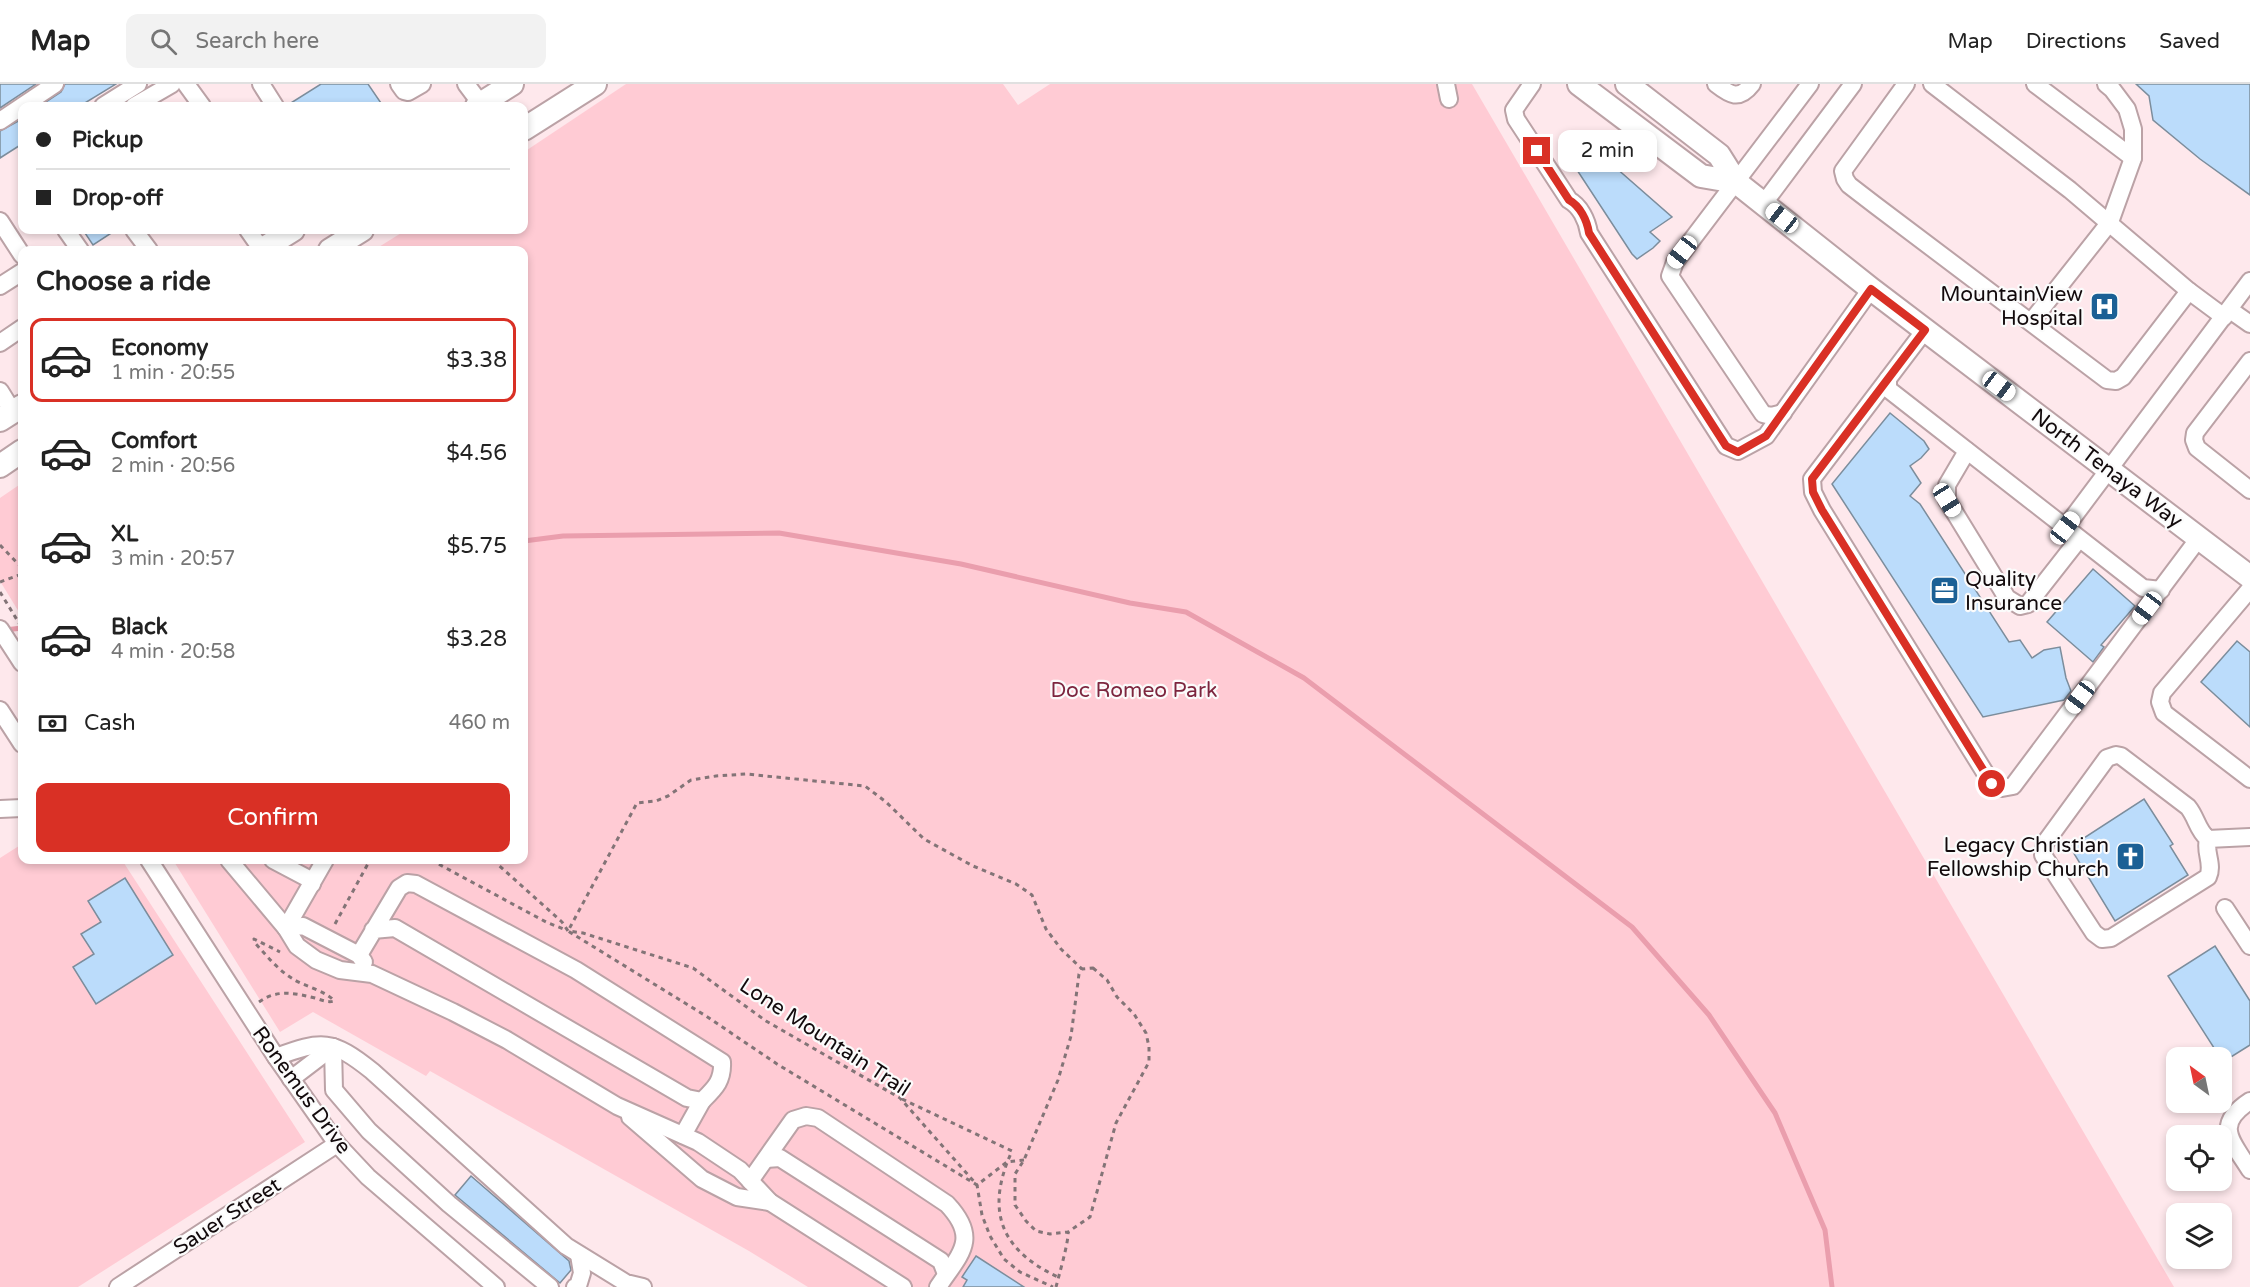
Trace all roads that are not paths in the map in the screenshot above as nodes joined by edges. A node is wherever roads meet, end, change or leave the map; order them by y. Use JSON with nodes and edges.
{"nodes":[{"id":1,"x":55,"y":84,"type":"edge"},
{"id":2,"x":138,"y":84,"type":"edge"},
{"id":3,"x":172,"y":84,"type":"edge"},
{"id":4,"x":186,"y":84,"type":"edge"},
{"id":5,"x":261,"y":84,"type":"edge"},
{"id":6,"x":399,"y":84,"type":"edge"},
{"id":7,"x":422,"y":84,"type":"edge"},
{"id":8,"x":466,"y":84,"type":"edge"},
{"id":9,"x":512,"y":84,"type":"edge"},
{"id":10,"x":595,"y":84,"type":"edge"},
{"id":11,"x":1532,"y":84,"type":"edge"},
{"id":12,"x":1579,"y":84,"type":"edge"},
{"id":13,"x":1627,"y":84,"type":"edge"},
{"id":14,"x":1716,"y":84,"type":"edge"},
{"id":15,"x":1752,"y":84,"type":"edge"},
{"id":16,"x":1810,"y":84,"type":"edge"},
{"id":17,"x":1853,"y":84,"type":"edge"},
{"id":18,"x":1906,"y":84,"type":"edge"},
{"id":19,"x":1932,"y":84,"type":"edge"},
{"id":20,"x":2035,"y":84,"type":"edge"},
{"id":21,"x":2106,"y":84,"type":"edge"},
{"id":22,"x":28,"y":102,"type":"edge"},
{"id":23,"x":109,"y":102,"type":"edge"},
{"id":24,"x":141,"y":102,"type":"edge"},
{"id":25,"x":199,"y":102,"type":"edge"},
{"id":26,"x":272,"y":102,"type":"edge"},
{"id":27,"x":477,"y":102,"type":"edge"},
{"id":28,"x":484,"y":102,"type":"edge"},
{"id":29,"x":18,"y":109,"type":"edge"},
{"id":30,"x":0,"y":121,"type":"edge"},
{"id":31,"x":528,"y":126,"type":"edge"},
{"id":32,"x":2133,"y":158,"type":"junction"},
{"id":33,"x":1736,"y":182,"type":"junction"},
{"id":34,"x":1764,"y":203,"type":"junction"},
{"id":35,"x":0,"y":221,"type":"edge"},
{"id":36,"x":2110,"y":222,"type":"junction"},
{"id":37,"x":287,"y":234,"type":"edge"},
{"id":38,"x":354,"y":234,"type":"edge"},
{"id":39,"x":267,"y":246,"type":"edge"},
{"id":40,"x":336,"y":246,"type":"edge"},
{"id":41,"x":18,"y":249,"type":"edge"},
{"id":42,"x":18,"y":275,"type":"edge"},
{"id":43,"x":2250,"y":281,"type":"edge"},
{"id":44,"x":0,"y":286,"type":"edge"},
{"id":45,"x":1871,"y":289,"type":"junction"},
{"id":46,"x":2189,"y":291,"type":"junction"},
{"id":47,"x":2227,"y":313,"type":"junction"},
{"id":48,"x":2031,"y":322,"type":"junction"},
{"id":49,"x":2250,"y":324,"type":"edge"},
{"id":50,"x":1925,"y":330,"type":"junction"},
{"id":51,"x":18,"y":331,"type":"edge"},
{"id":52,"x":0,"y":343,"type":"edge"},
{"id":53,"x":2250,"y":361,"type":"edge"},
{"id":54,"x":1888,"y":379,"type":"junction"},
{"id":55,"x":0,"y":392,"type":"edge"},
{"id":56,"x":12,"y":412,"type":"edge"},
{"id":57,"x":1783,"y":413,"type":"junction"},
{"id":58,"x":1967,"y":451,"type":"junction"},
{"id":59,"x":18,"y":454,"type":"edge"},
{"id":60,"x":0,"y":466,"type":"edge"},
{"id":61,"x":2110,"y":470,"type":"junction"},
{"id":62,"x":2250,"y":490,"type":"edge"},
{"id":63,"x":2065,"y":528,"type":"junction"},
{"id":64,"x":2199,"y":538,"type":"junction"},
{"id":65,"x":2079,"y":539,"type":"junction"},
{"id":66,"x":2250,"y":577,"type":"edge"},
{"id":67,"x":2250,"y":589,"type":"edge"},
{"id":68,"x":2161,"y":590,"type":"junction"},
{"id":69,"x":5,"y":636,"type":"edge"},
{"id":70,"x":18,"y":657,"type":"edge"},
{"id":71,"x":0,"y":710,"type":"edge"},
{"id":72,"x":6,"y":733,"type":"edge"},
{"id":73,"x":2250,"y":779,"type":"edge"},
{"id":74,"x":18,"y":808,"type":"edge"},
{"id":75,"x":0,"y":809,"type":"edge"},
{"id":76,"x":2250,"y":837,"type":"edge"},
{"id":77,"x":2208,"y":839,"type":"junction"},
{"id":78,"x":152,"y":864,"type":"edge"},
{"id":79,"x":232,"y":864,"type":"edge"},
{"id":80,"x":281,"y":864,"type":"edge"},
{"id":81,"x":323,"y":864,"type":"edge"},
{"id":82,"x":312,"y":884,"type":"junction"},
{"id":83,"x":2225,"y":909,"type":"dead end"},
{"id":84,"x":286,"y":928,"type":"junction"},
{"id":85,"x":374,"y":930,"type":"junction"},
{"id":86,"x":2250,"y":946,"type":"edge"},
{"id":87,"x":359,"y":955,"type":"junction"},
{"id":88,"x":372,"y":974,"type":"junction"},
{"id":89,"x":333,"y":1047,"type":"junction"},
{"id":90,"x":276,"y":1058,"type":"junction"},
{"id":91,"x":291,"y":1079,"type":"junction"},
{"id":92,"x":702,"y":1101,"type":"junction"},
{"id":93,"x":2250,"y":1101,"type":"edge"},
{"id":94,"x":617,"y":1106,"type":"junction"},
{"id":95,"x":682,"y":1135,"type":"junction"},
{"id":96,"x":337,"y":1144,"type":"junction"},
{"id":97,"x":766,"y":1158,"type":"junction"},
{"id":98,"x":2250,"y":1170,"type":"edge"},
{"id":99,"x":750,"y":1180,"type":"junction"},
{"id":100,"x":770,"y":1202,"type":"junction"},
{"id":101,"x":579,"y":1255,"type":"junction"},
{"id":102,"x":942,"y":1281,"type":"edge"},
{"id":103,"x":118,"y":1287,"type":"edge"},
{"id":104,"x":496,"y":1287,"type":"edge"},
{"id":105,"x":550,"y":1287,"type":"edge"},
{"id":106,"x":575,"y":1287,"type":"edge"},
{"id":107,"x":643,"y":1287,"type":"edge"},
{"id":108,"x":903,"y":1287,"type":"edge"}],
"edges":[{"from":1,"to":22,"type":"street"},
{"from":2,"to":23,"type":"street"},
{"from":3,"to":24,"type":"street"},
{"from":4,"to":25,"type":"street"},
{"from":5,"to":26,"type":"street"},
{"from":6,"to":7,"type":"street"},
{"from":8,"to":27,"type":"street"},
{"from":9,"to":28,"type":"main road"},
{"from":10,"to":31,"type":"main road"},
{"from":11,"to":57,"type":"street"},
{"from":12,"to":33,"type":"main road","name":"North Tenaya Way"},
{"from":13,"to":33,"type":"main road","name":"North Tenaya Way"},
{"from":14,"to":15,"type":"street"},
{"from":16,"to":33,"type":"street"},
{"from":17,"to":34,"type":"street"},
{"from":18,"to":48,"type":"street"},
{"from":19,"to":36,"type":"street"},
{"from":20,"to":32,"type":"street"},
{"from":21,"to":32,"type":"street"},
{"from":29,"to":30,"type":"street"},
{"from":32,"to":36,"type":"street"},
{"from":33,"to":34,"type":"main road","name":"North Tenaya Way"},
{"from":33,"to":57,"type":"street"},
{"from":34,"to":45,"type":"main road","name":"North Tenaya Way"},
{"from":35,"to":41,"type":"street"},
{"from":36,"to":46,"type":"street"},
{"from":36,"to":48,"type":"street"},
{"from":37,"to":39,"type":"main road"},
{"from":38,"to":40,"type":"main road"},
{"from":42,"to":44,"type":"street"},
{"from":43,"to":47,"type":"street"},
{"from":45,"to":50,"type":"main road","name":"North Tenaya Way"},
{"from":45,"to":57,"type":"street"},
{"from":46,"to":47,"type":"street"},
{"from":46,"to":48,"type":"street"},
{"from":47,"to":49,"type":"street"},
{"from":47,"to":61,"type":"street"},
{"from":50,"to":54,"type":"street"},
{"from":50,"to":61,"type":"main road","name":"North Tenaya Way"},
{"from":51,"to":52,"type":"street"},
{"from":53,"to":62,"type":"street"},
{"from":54,"to":58,"type":"street"},
{"from":54,"to":68,"type":"street"},
{"from":55,"to":56,"type":"street"},
{"from":58,"to":63,"type":"street"},
{"from":58,"to":65,"type":"street"},
{"from":59,"to":60,"type":"main road"},
{"from":61,"to":63,"type":"street"},
{"from":61,"to":64,"type":"main road","name":"North Tenaya Way"},
{"from":63,"to":65,"type":"street"},
{"from":64,"to":66,"type":"main road","name":"North Tenaya Way"},
{"from":64,"to":68,"type":"street"},
{"from":65,"to":68,"type":"street"},
{"from":67,"to":73,"type":"street"},
{"from":69,"to":70,"type":"street"},
{"from":71,"to":72,"type":"street"},
{"from":74,"to":75,"type":"street"},
{"from":76,"to":77,"type":"street"},
{"from":77,"to":77,"type":"street"},
{"from":78,"to":90,"type":"street","name":"Ronemus Drive"},
{"from":79,"to":84,"type":"street"},
{"from":80,"to":82,"type":"street"},
{"from":81,"to":82,"type":"street"},
{"from":82,"to":84,"type":"street"},
{"from":83,"to":86,"type":"street"},
{"from":84,"to":87,"type":"street"},
{"from":84,"to":88,"type":"street"},
{"from":85,"to":87,"type":"street"},
{"from":85,"to":92,"type":"street"},
{"from":85,"to":92,"type":"street"},
{"from":87,"to":88,"type":"street"},
{"from":88,"to":94,"type":"street"},
{"from":89,"to":90,"type":"street"},
{"from":89,"to":91,"type":"street"},
{"from":89,"to":101,"type":"street"},
{"from":89,"to":105,"type":"street"},
{"from":90,"to":91,"type":"street","name":"Ronemus Drive"},
{"from":91,"to":96,"type":"street","name":"Ronemus Drive"},
{"from":92,"to":95,"type":"street"},
{"from":93,"to":98,"type":"street"},
{"from":94,"to":95,"type":"street"},
{"from":94,"to":100,"type":"street"},
{"from":95,"to":99,"type":"street"},
{"from":96,"to":103,"type":"street","name":"Sauer Street"},
{"from":96,"to":104,"type":"street","name":"Ronemus Drive"},
{"from":97,"to":99,"type":"street"},
{"from":97,"to":102,"type":"street"},
{"from":97,"to":102,"type":"street"},
{"from":99,"to":100,"type":"street"},
{"from":100,"to":108,"type":"street"},
{"from":101,"to":106,"type":"street"},
{"from":101,"to":107,"type":"street"}]}
